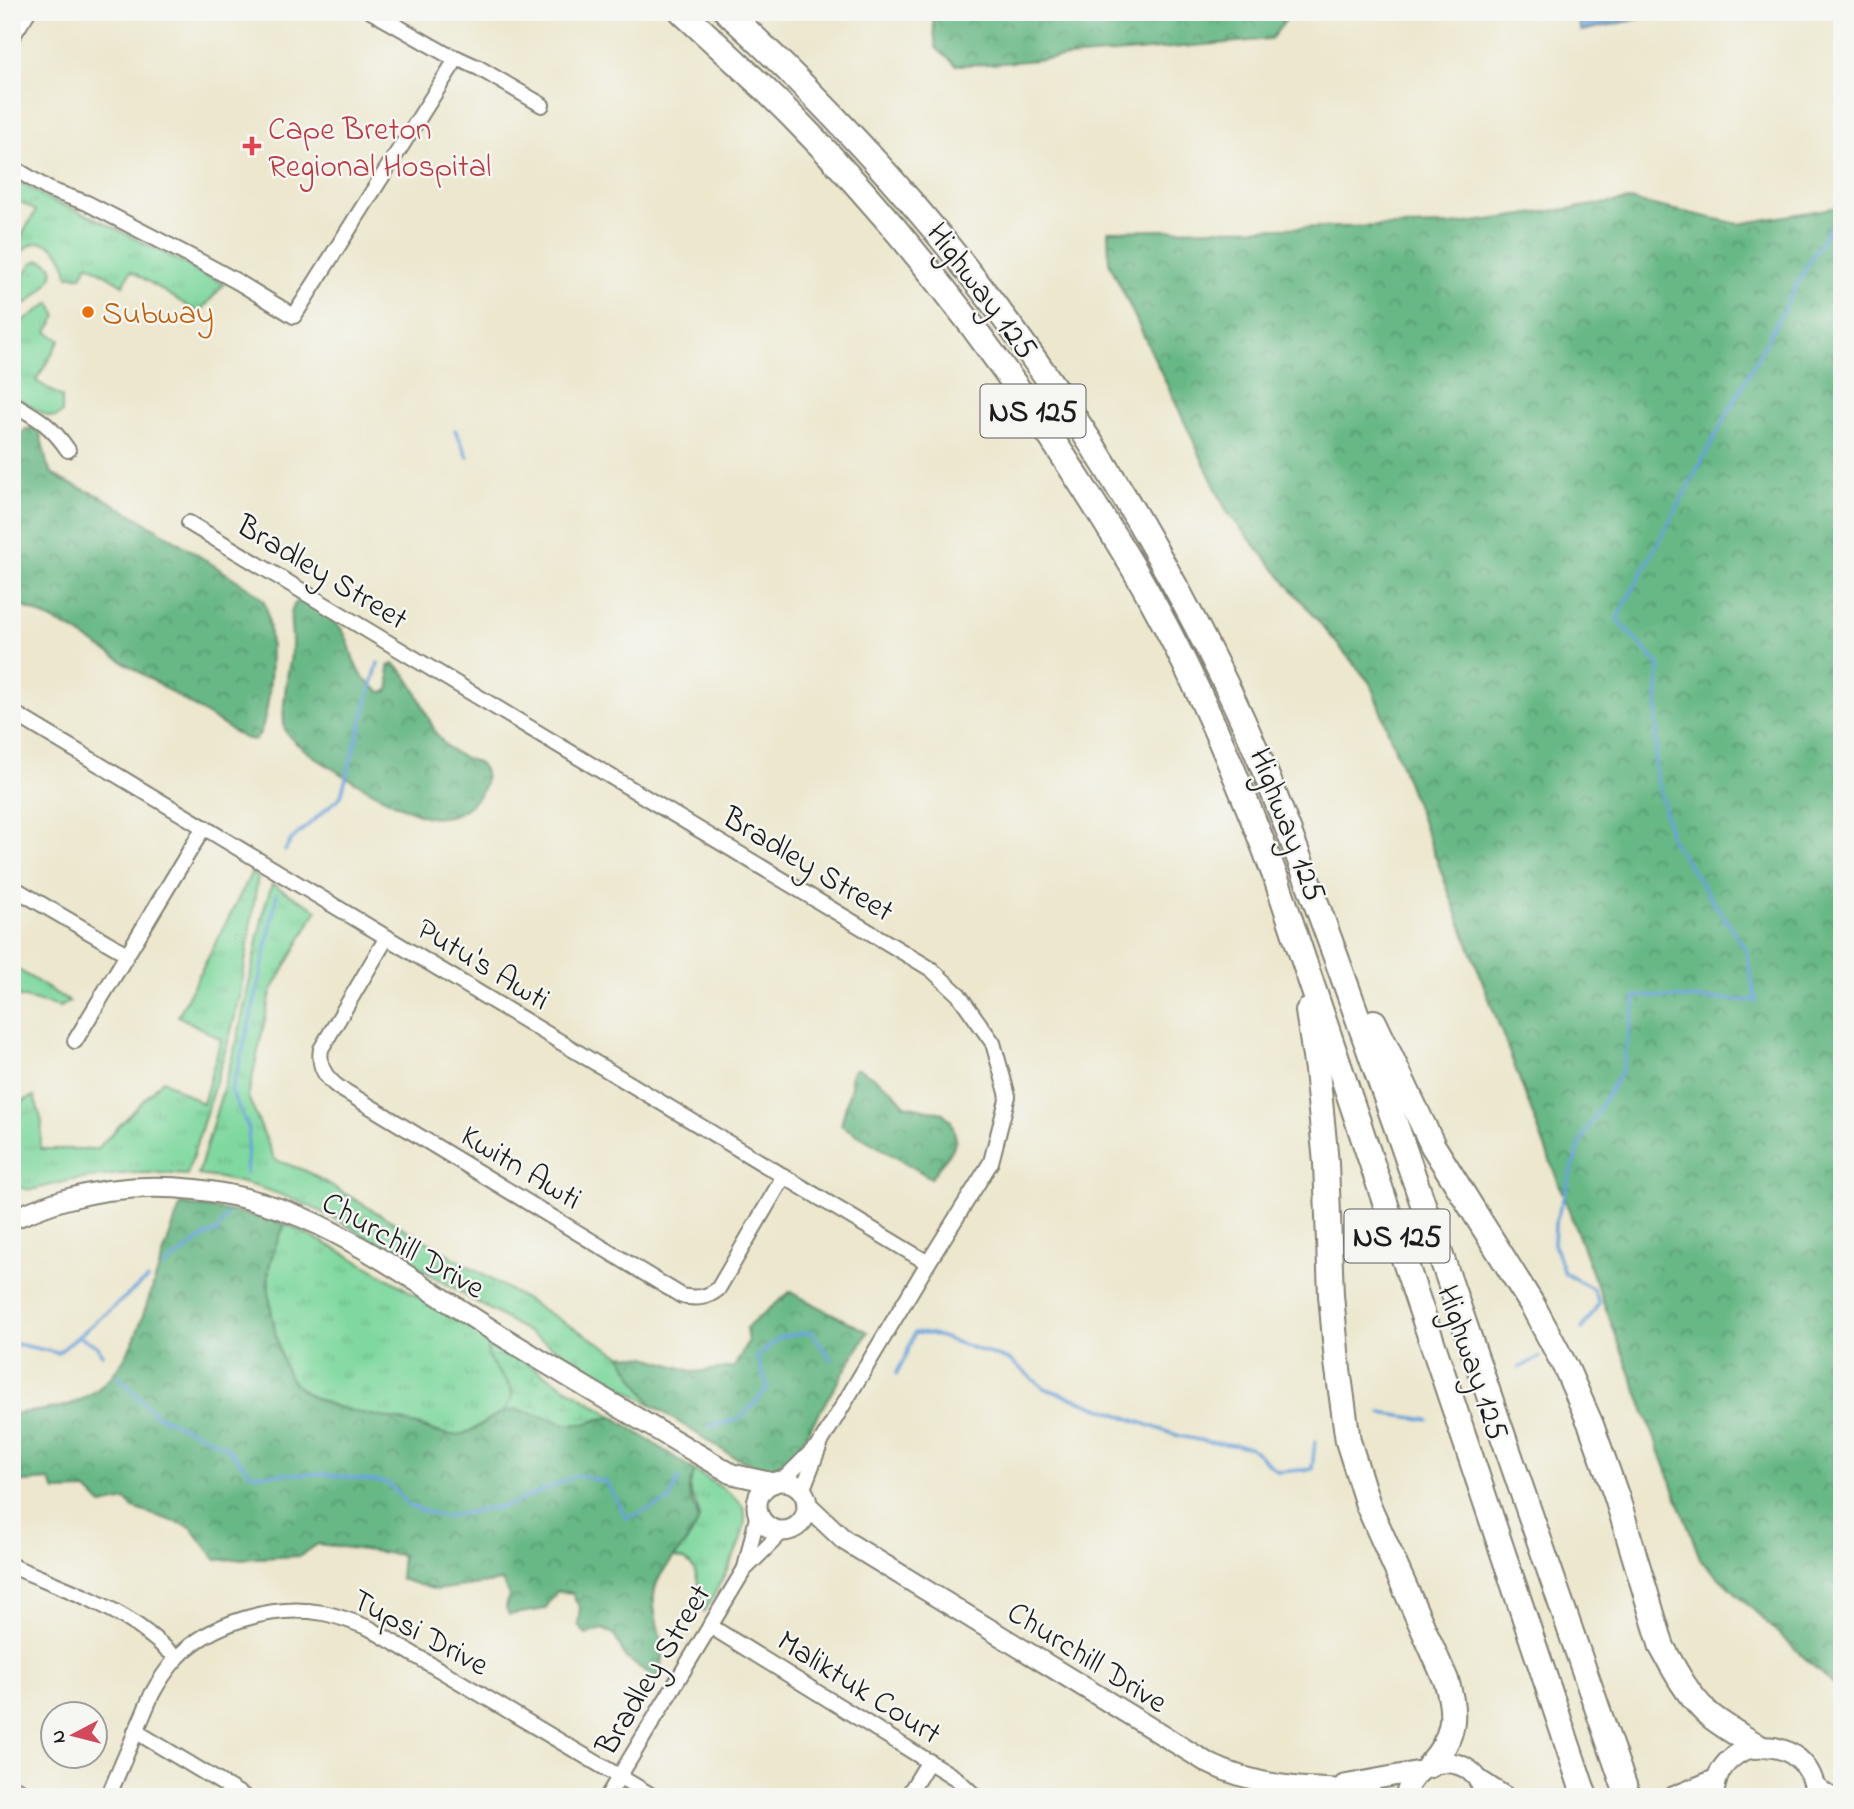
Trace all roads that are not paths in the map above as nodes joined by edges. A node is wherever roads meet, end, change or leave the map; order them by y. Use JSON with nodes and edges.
{"nodes":[{"id":1,"x":28,"y":12,"type":"edge"},
{"id":2,"x":372,"y":12,"type":"edge"},
{"id":3,"x":682,"y":12,"type":"edge"},
{"id":4,"x":727,"y":12,"type":"edge"},
{"id":5,"x":12,"y":37,"type":"edge"},
{"id":6,"x":457,"y":58,"type":"junction"},
{"id":7,"x":542,"y":105,"type":"dead end"},
{"id":8,"x":12,"y":167,"type":"edge"},
{"id":9,"x":12,"y":403,"type":"edge"},
{"id":10,"x":68,"y":450,"type":"dead end"},
{"id":11,"x":189,"y":523,"type":"dead end"},
{"id":12,"x":12,"y":712,"type":"edge"},
{"id":13,"x":204,"y":827,"type":"junction"},
{"id":14,"x":1277,"y":881,"type":"junction"},
{"id":15,"x":1307,"y":881,"type":"junction"},
{"id":16,"x":12,"y":887,"type":"edge"},
{"id":17,"x":387,"y":937,"type":"junction"},
{"id":18,"x":127,"y":954,"type":"junction"},
{"id":19,"x":75,"y":1041,"type":"dead end"},
{"id":20,"x":784,"y":1176,"type":"junction"},
{"id":21,"x":12,"y":1220,"type":"edge"},
{"id":22,"x":928,"y":1263,"type":"junction"},
{"id":23,"x":821,"y":1442,"type":"junction"},
{"id":24,"x":732,"y":1474,"type":"junction"},
{"id":25,"x":777,"y":1482,"type":"junction"},
{"id":26,"x":805,"y":1498,"type":"junction"},
{"id":27,"x":758,"y":1511,"type":"junction"},
{"id":28,"x":791,"y":1529,"type":"junction"},
{"id":29,"x":844,"y":1540,"type":"junction"},
{"id":30,"x":12,"y":1566,"type":"edge"},
{"id":31,"x":744,"y":1570,"type":"junction"},
{"id":32,"x":710,"y":1626,"type":"junction"},
{"id":33,"x":177,"y":1658,"type":"junction"},
{"id":34,"x":135,"y":1731,"type":"junction"},
{"id":35,"x":1756,"y":1746,"type":"junction"},
{"id":36,"x":929,"y":1761,"type":"junction"},
{"id":37,"x":1425,"y":1768,"type":"junction"},
{"id":38,"x":619,"y":1776,"type":"junction"},
{"id":39,"x":12,"y":1787,"type":"edge"},
{"id":40,"x":1315,"y":1788,"type":"junction"},
{"id":41,"x":1482,"y":1788,"type":"edge"},
{"id":42,"x":1716,"y":1788,"type":"edge"},
{"id":43,"x":1815,"y":1791,"type":"edge"},
{"id":44,"x":36,"y":1797,"type":"edge"},
{"id":45,"x":108,"y":1797,"type":"edge"},
{"id":46,"x":245,"y":1797,"type":"edge"},
{"id":47,"x":607,"y":1797,"type":"edge"},
{"id":48,"x":654,"y":1797,"type":"edge"},
{"id":49,"x":907,"y":1797,"type":"edge"},
{"id":50,"x":976,"y":1797,"type":"edge"},
{"id":51,"x":1375,"y":1797,"type":"edge"},
{"id":52,"x":1405,"y":1797,"type":"edge"},
{"id":53,"x":1505,"y":1797,"type":"edge"},
{"id":54,"x":1585,"y":1797,"type":"edge"},
{"id":55,"x":1628,"y":1797,"type":"edge"},
{"id":56,"x":1673,"y":1797,"type":"edge"},
{"id":57,"x":1832,"y":1797,"type":"edge"}],
"edges":[{"from":1,"to":5,"type":"street"},
{"from":2,"to":6,"type":"street"},
{"from":3,"to":14,"type":"highway","name":"Highway 125","number":"NS 125"},
{"from":4,"to":15,"type":"highway","name":"Highway 125","number":"NS 125"},
{"from":6,"to":7,"type":"street"},
{"from":6,"to":8,"type":"street"},
{"from":9,"to":10,"type":"street"},
{"from":11,"to":22,"type":"street","name":"Bradley Street"},
{"from":12,"to":13,"type":"street","name":"Putu's Awti"},
{"from":13,"to":17,"type":"street","name":"Putu's Awti"},
{"from":13,"to":18,"type":"street"},
{"from":14,"to":37,"type":"highway"},
{"from":14,"to":54,"type":"highway","name":"Highway 125","number":"NS 125"},
{"from":15,"to":35,"type":"highway"},
{"from":15,"to":55,"type":"highway","name":"Highway 125","number":"NS 125"},
{"from":16,"to":18,"type":"street"},
{"from":17,"to":20,"type":"street","name":"Putu's Awti"},
{"from":17,"to":20,"type":"street","name":"Kwitn Awti"},
{"from":18,"to":19,"type":"street"},
{"from":20,"to":22,"type":"street","name":"Putu's Awti"},
{"from":21,"to":24,"type":"main road","name":"Churchill Drive"},
{"from":22,"to":23,"type":"street","name":"Bradley Street"},
{"from":23,"to":25,"type":"street","name":"Bradley Street"},
{"from":23,"to":26,"type":"street","name":"Bradley Street"},
{"from":24,"to":25,"type":"main road","name":"Churchill Drive"},
{"from":24,"to":27,"type":"main road","name":"Churchill Drive"},
{"from":25,"to":26,"type":"main road"},
{"from":25,"to":27,"type":"main road"},
{"from":26,"to":28,"type":"main road"},
{"from":26,"to":29,"type":"main road","name":"Churchill Drive"},
{"from":27,"to":28,"type":"main road"},
{"from":27,"to":31,"type":"street","name":"Bradley Street"},
{"from":28,"to":29,"type":"main road","name":"Churchill Drive"},
{"from":28,"to":31,"type":"street","name":"Bradley Street"},
{"from":29,"to":40,"type":"main road","name":"Churchill Drive"},
{"from":30,"to":33,"type":"street"},
{"from":31,"to":32,"type":"street","name":"Bradley Street"},
{"from":32,"to":36,"type":"street","name":"Maliktuk Court"},
{"from":32,"to":38,"type":"street","name":"Bradley Street"},
{"from":33,"to":34,"type":"street","name":"Tupsi Drive"},
{"from":33,"to":38,"type":"street","name":"Tupsi Drive"},
{"from":34,"to":45,"type":"street","name":"Tupsi Drive"},
{"from":34,"to":46,"type":"street"},
{"from":35,"to":42,"type":"main road"},
{"from":35,"to":43,"type":"main road"},
{"from":36,"to":49,"type":"street"},
{"from":36,"to":50,"type":"street","name":"Maliktuk Court"},
{"from":37,"to":40,"type":"main road","name":"Churchill Drive"},
{"from":37,"to":41,"type":"main road","name":"Churchill Drive"},
{"from":37,"to":52,"type":"main road"},
{"from":38,"to":47,"type":"street","name":"Bradley Street"},
{"from":38,"to":48,"type":"street","name":"Tupsi Drive"},
{"from":39,"to":44,"type":"street"},
{"from":40,"to":51,"type":"main road","name":"Churchill Drive"},
{"from":41,"to":53,"type":"main road"},
{"from":42,"to":56,"type":"main road"},
{"from":43,"to":57,"type":"street"}]}
